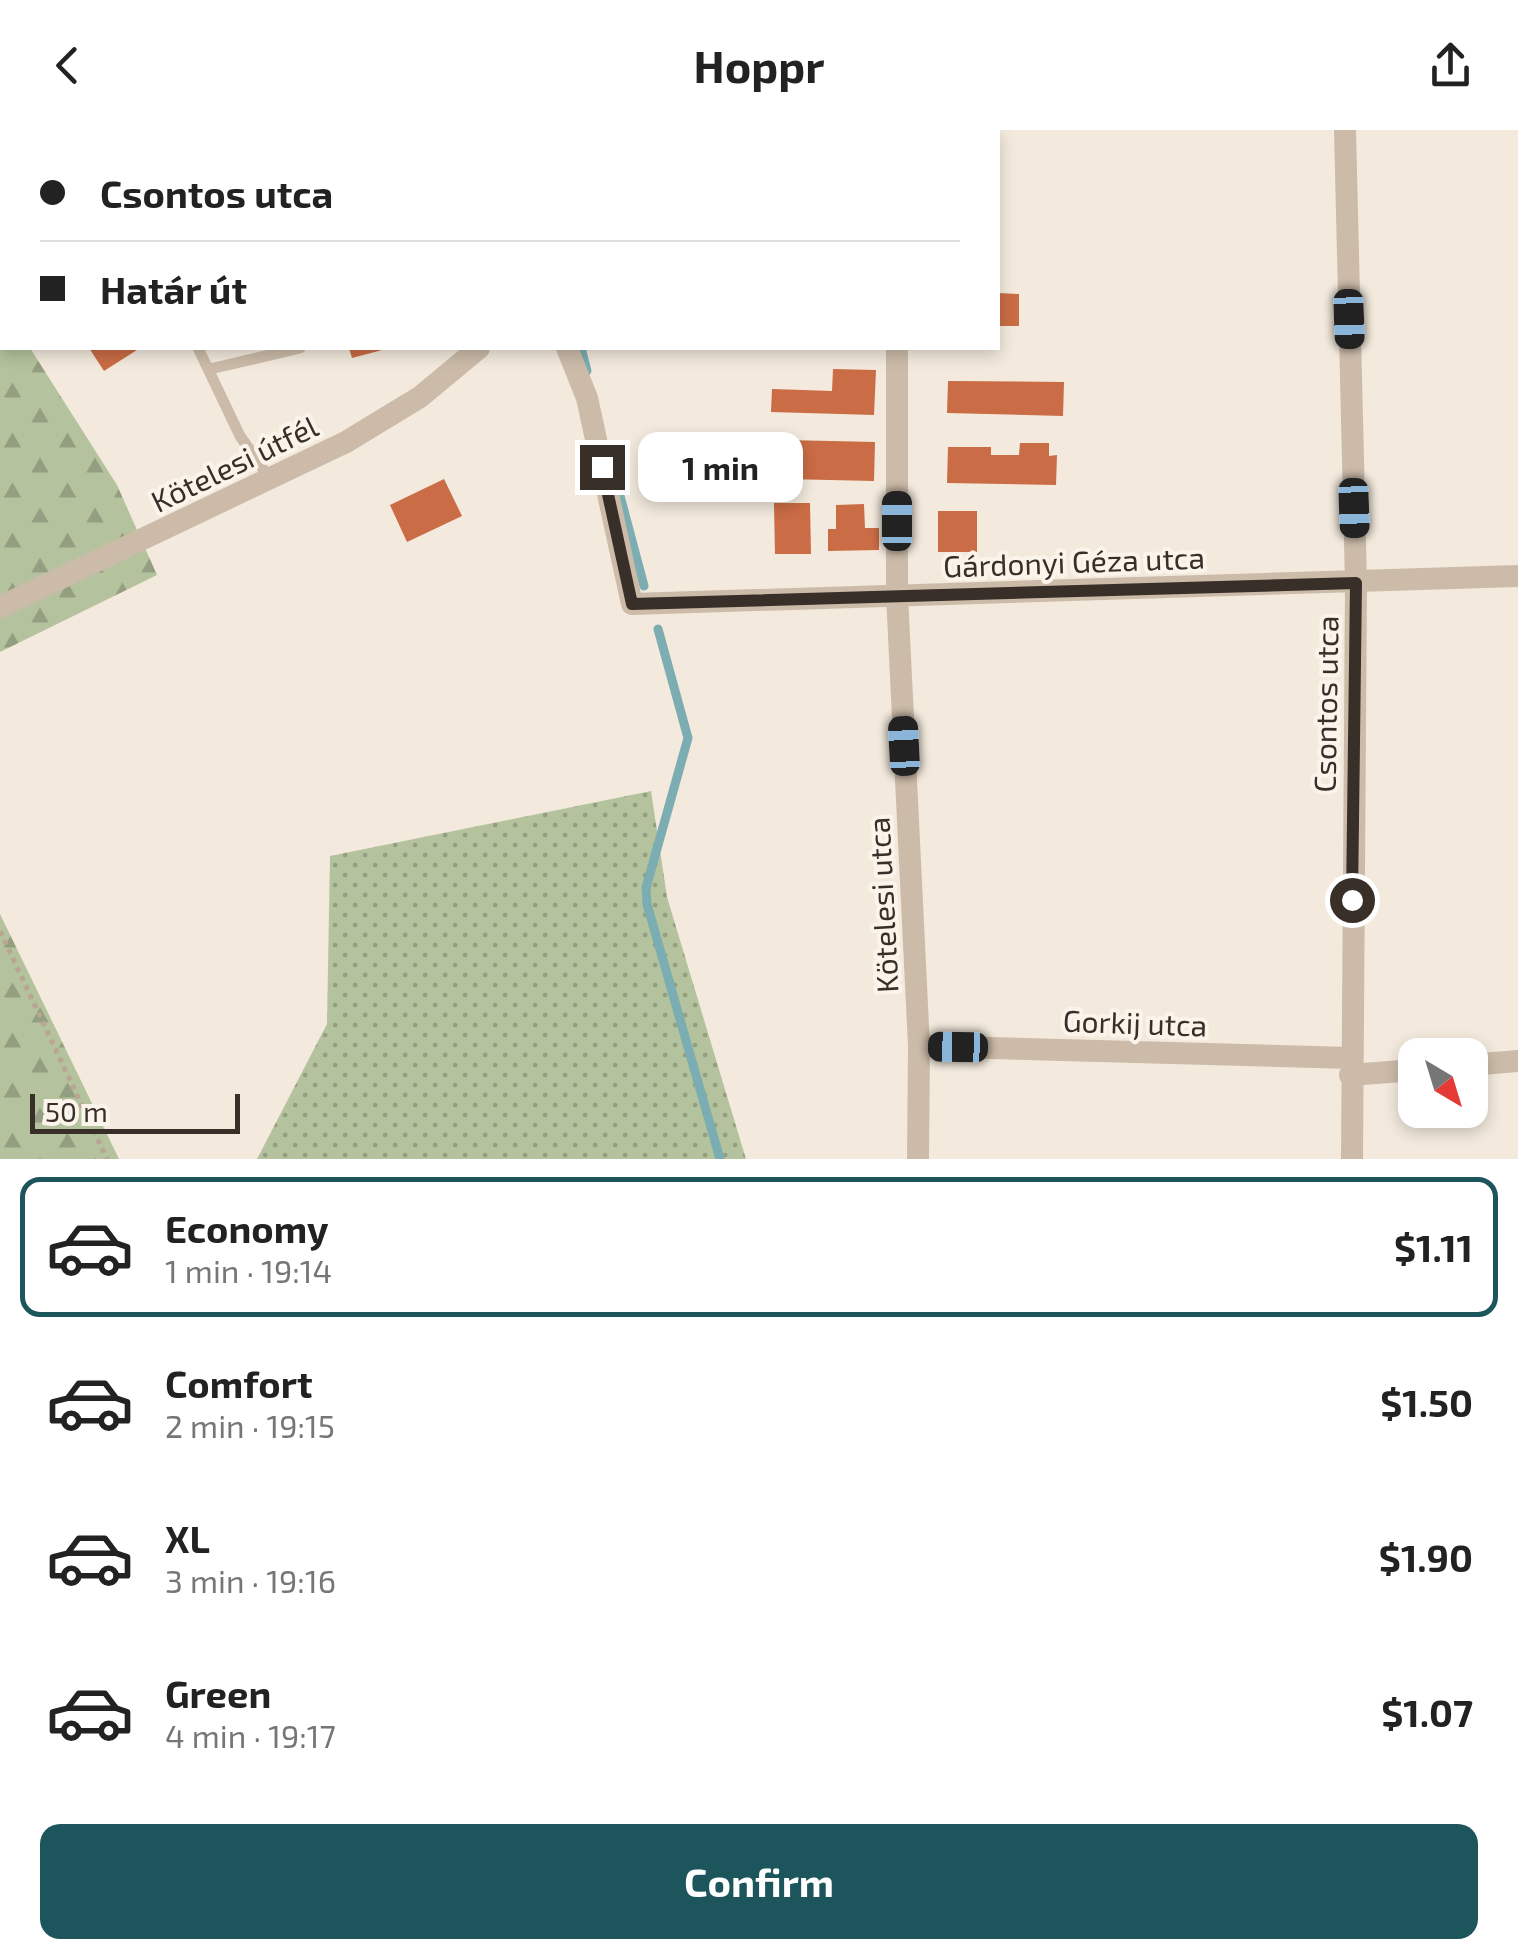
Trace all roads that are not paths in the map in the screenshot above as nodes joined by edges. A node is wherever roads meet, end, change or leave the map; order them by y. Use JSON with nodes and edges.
{"nodes":[{"id":1,"x":1344,"y":130,"type":"edge"},
{"id":2,"x":199,"y":350,"type":"edge"},
{"id":3,"x":291,"y":350,"type":"edge"},
{"id":4,"x":477,"y":350,"type":"edge"},
{"id":5,"x":568,"y":350,"type":"edge"},
{"id":6,"x":897,"y":350,"type":"edge"},
{"id":7,"x":210,"y":369,"type":"junction"},
{"id":8,"x":270,"y":479,"type":"junction"},
{"id":9,"x":1518,"y":576,"type":"edge"},
{"id":10,"x":1356,"y":583,"type":"junction"},
{"id":11,"x":897,"y":595,"type":"junction"},
{"id":12,"x":0,"y":607,"type":"edge"},
{"id":13,"x":919,"y":1046,"type":"junction"},
{"id":14,"x":1518,"y":1062,"type":"edge"},
{"id":15,"x":1488,"y":1064,"type":"edge"},
{"id":16,"x":1350,"y":1066,"type":"junction"},
{"id":17,"x":1398,"y":1069,"type":"edge"},
{"id":18,"x":918,"y":1159,"type":"edge"},
{"id":19,"x":1352,"y":1159,"type":"edge"}],
"edges":[{"from":1,"to":10,"type":"street","name":"Csontos utca"},
{"from":2,"to":7,"type":"lane"},
{"from":3,"to":7,"type":"lane"},
{"from":4,"to":8,"type":"street","name":"Kötelesi útfél"},
{"from":5,"to":11,"type":"street","name":"Gárdonyi Géza utca"},
{"from":6,"to":11,"type":"street","name":"Kötelesi utca"},
{"from":7,"to":8,"type":"lane"},
{"from":8,"to":12,"type":"street","name":"Kötelesi útfél"},
{"from":9,"to":10,"type":"street","name":"Gárdonyi Géza utca"},
{"from":10,"to":11,"type":"street","name":"Gárdonyi Géza utca"},
{"from":10,"to":16,"type":"street","name":"Csontos utca"},
{"from":11,"to":13,"type":"street","name":"Kötelesi utca"},
{"from":13,"to":16,"type":"street","name":"Gorkij utca"},
{"from":13,"to":18,"type":"street","name":"Kötelesi utca"},
{"from":14,"to":15,"type":"street"},
{"from":16,"to":17,"type":"street","name":"Gorkij utca"},
{"from":16,"to":19,"type":"street","name":"Csontos utca"}]}
